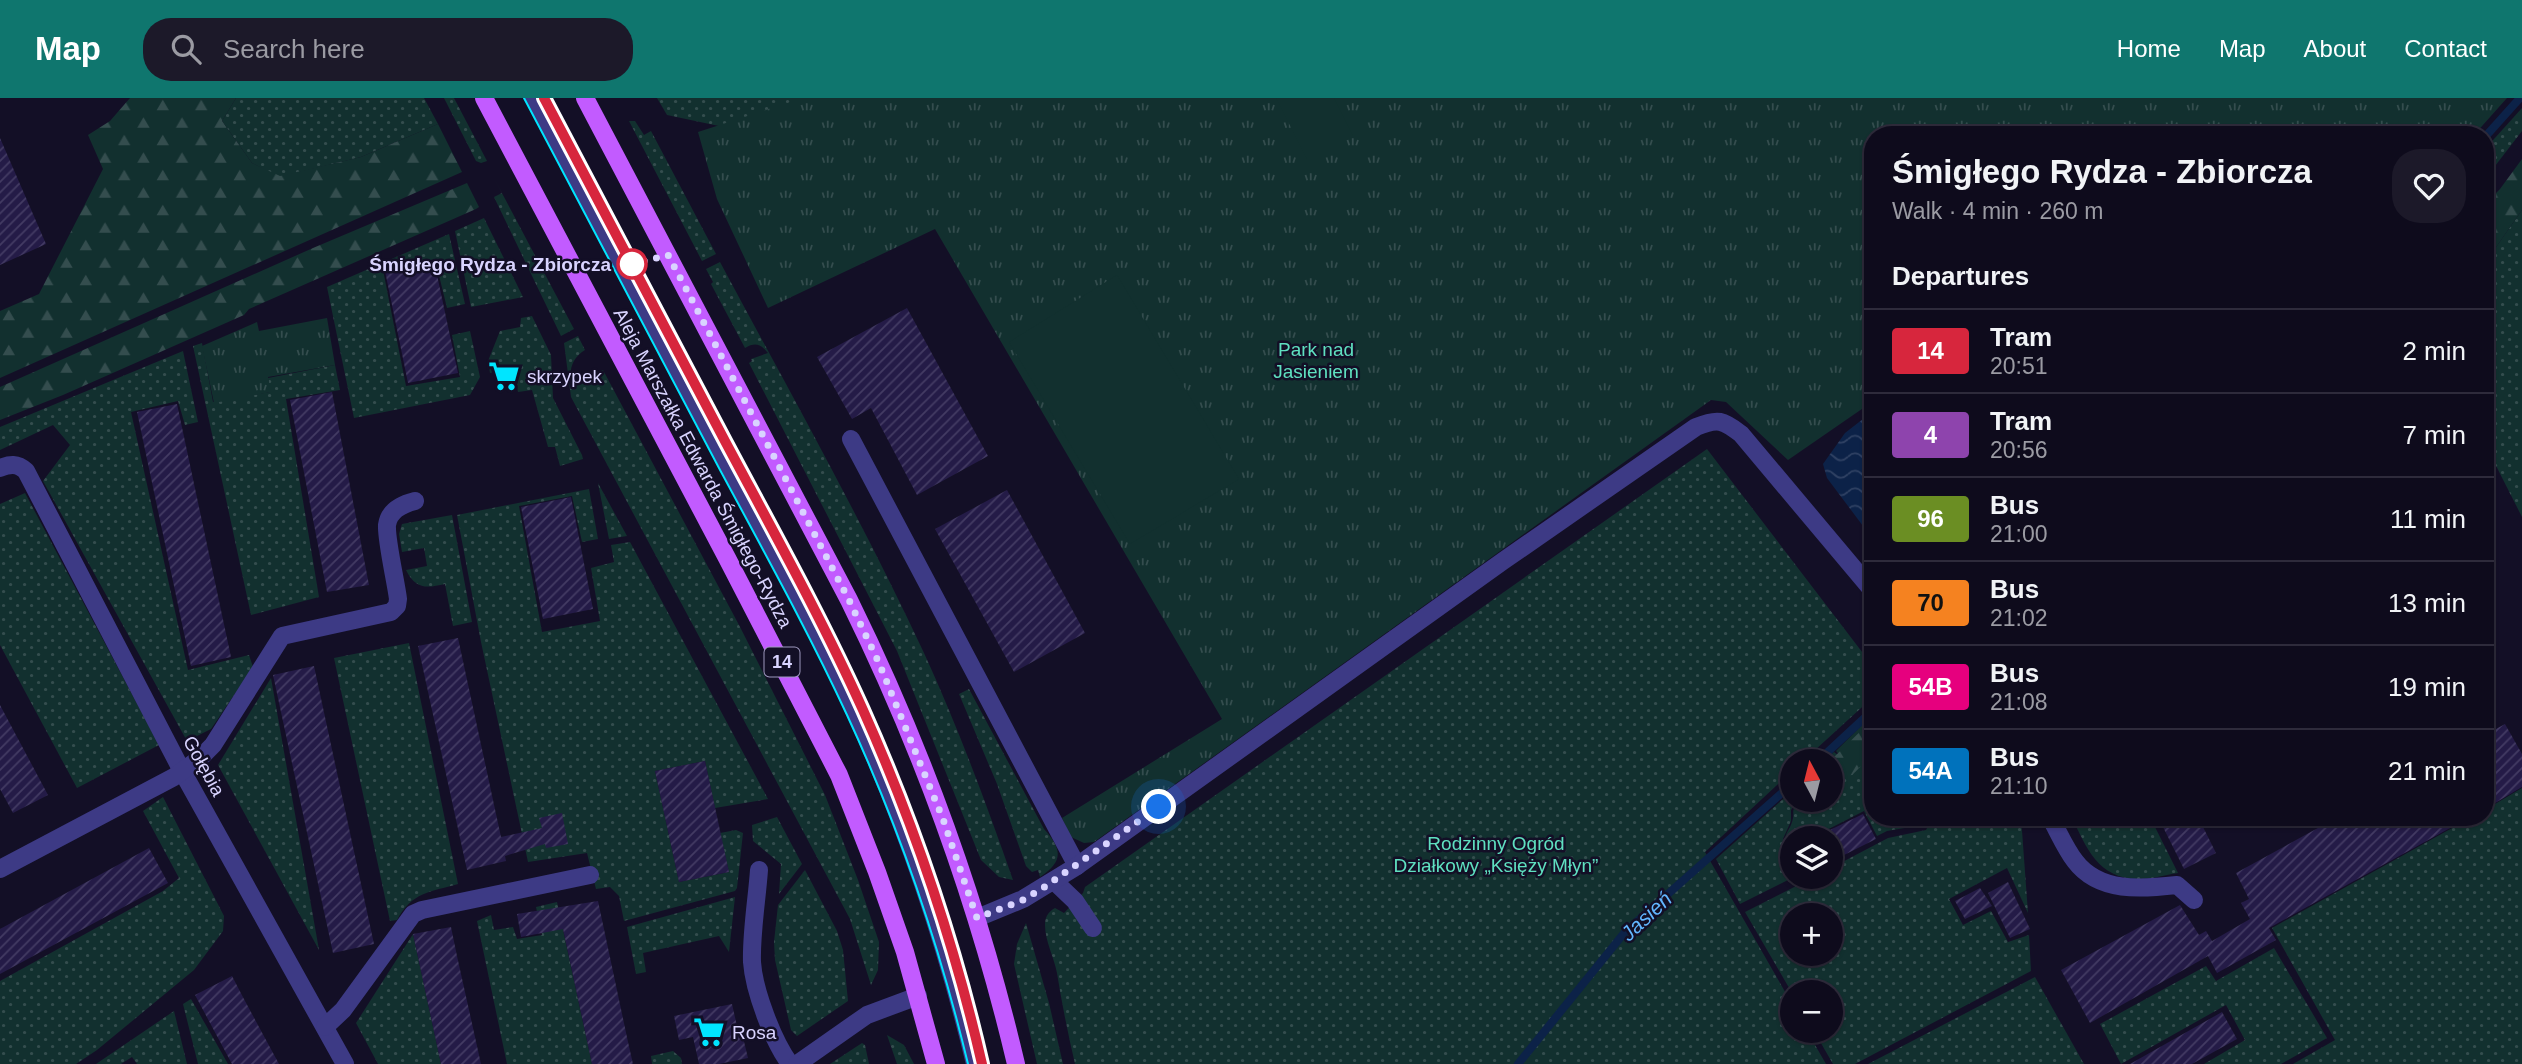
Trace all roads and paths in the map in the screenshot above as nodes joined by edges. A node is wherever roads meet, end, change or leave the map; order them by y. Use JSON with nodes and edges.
{"nodes":[{"id":1,"x":484,"y":98,"type":"edge"},
{"id":2,"x":534,"y":98,"type":"edge"},
{"id":3,"x":585,"y":98,"type":"edge"},
{"id":4,"x":851,"y":439,"type":"dead end"},
{"id":5,"x":0,"y":468,"type":"edge"},
{"id":6,"x":415,"y":501,"type":"dead end"},
{"id":7,"x":1864,"y":580,"type":"edge"},
{"id":8,"x":182,"y":771,"type":"junction"},
{"id":9,"x":2055,"y":826,"type":"edge"},
{"id":10,"x":1077,"y":866,"type":"junction"},
{"id":11,"x":0,"y":869,"type":"edge"},
{"id":12,"x":759,"y":870,"type":"dead end"},
{"id":13,"x":590,"y":875,"type":"dead end"},
{"id":14,"x":1054,"y":881,"type":"junction"},
{"id":15,"x":2194,"y":900,"type":"dead end"},
{"id":16,"x":977,"y":918,"type":"junction"},
{"id":17,"x":1093,"y":928,"type":"dead end"},
{"id":18,"x":918,"y":996,"type":"junction"},
{"id":19,"x":326,"y":1027,"type":"junction"},
{"id":20,"x":345,"y":1064,"type":"edge"},
{"id":21,"x":790,"y":1064,"type":"edge"},
{"id":22,"x":797,"y":1064,"type":"edge"},
{"id":23,"x":936,"y":1064,"type":"edge"},
{"id":24,"x":975,"y":1064,"type":"edge"},
{"id":25,"x":1016,"y":1064,"type":"edge"}],
"edges":[{"from":1,"to":18,"type":"main road","name":"Aleja Marszałka Edwarda Śmigłego-Rydza","number":"14"},
{"from":2,"to":24,"type":"street"},
{"from":3,"to":16,"type":"main road"},
{"from":4,"to":10,"type":"street"},
{"from":5,"to":8,"type":"street","name":"Gołębia"},
{"from":6,"to":8,"type":"street"},
{"from":7,"to":10,"type":"street"},
{"from":8,"to":11,"type":"street"},
{"from":8,"to":19,"type":"street","name":"Gołębia"},
{"from":9,"to":15,"type":"street"},
{"from":10,"to":14,"type":"street"},
{"from":12,"to":21,"type":"street"},
{"from":13,"to":19,"type":"street"},
{"from":14,"to":16,"type":"street"},
{"from":14,"to":17,"type":"street"},
{"from":16,"to":25,"type":"main road"},
{"from":18,"to":22,"type":"street"},
{"from":18,"to":23,"type":"main road","name":"Aleja Marszałka Edwarda Śmigłego-Rydza","number":"14"},
{"from":19,"to":20,"type":"street","name":"Gołębia"}]}
